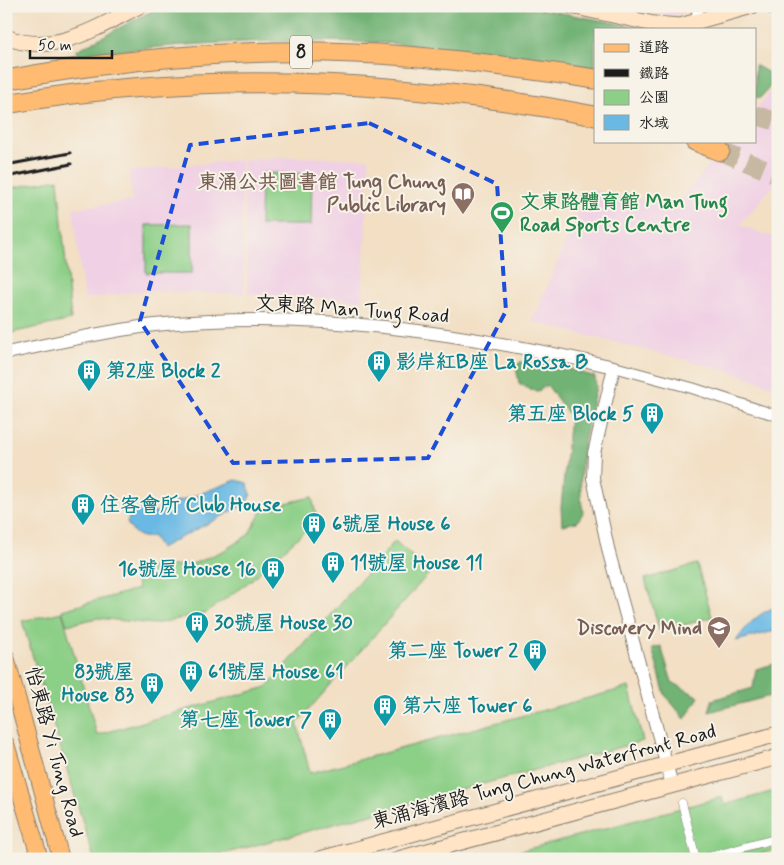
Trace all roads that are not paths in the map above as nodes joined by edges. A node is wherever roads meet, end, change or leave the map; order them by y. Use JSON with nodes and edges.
{"nodes":[{"id":1,"x":139,"y":6,"type":"edge"},
{"id":2,"x":571,"y":6,"type":"edge"},
{"id":3,"x":694,"y":6,"type":"edge"},
{"id":4,"x":752,"y":6,"type":"edge"},
{"id":5,"x":771,"y":6,"type":"edge"},
{"id":6,"x":778,"y":8,"type":"edge"},
{"id":7,"x":732,"y":9,"type":"edge"},
{"id":8,"x":695,"y":22,"type":"junction"},
{"id":9,"x":6,"y":37,"type":"edge"},
{"id":10,"x":594,"y":79,"type":"edge"},
{"id":11,"x":6,"y":80,"type":"edge"},
{"id":12,"x":6,"y":104,"type":"edge"},
{"id":13,"x":594,"y":116,"type":"edge"},
{"id":14,"x":702,"y":142,"type":"edge"},
{"id":15,"x":721,"y":145,"type":"tunnel mouth"},
{"id":16,"x":6,"y":354,"type":"edge"},
{"id":17,"x":614,"y":367,"type":"junction"},
{"id":18,"x":778,"y":416,"type":"edge"},
{"id":19,"x":6,"y":657,"type":"edge"},
{"id":20,"x":778,"y":734,"type":"edge"},
{"id":21,"x":6,"y":744,"type":"edge"},
{"id":22,"x":778,"y":756,"type":"edge"},
{"id":23,"x":666,"y":764,"type":"junction"},
{"id":24,"x":672,"y":785,"type":"junction"},
{"id":25,"x":682,"y":804,"type":"dead end"},
{"id":26,"x":778,"y":838,"type":"edge"},
{"id":27,"x":40,"y":859,"type":"edge"},
{"id":28,"x":61,"y":859,"type":"edge"},
{"id":29,"x":320,"y":859,"type":"edge"},
{"id":30,"x":398,"y":859,"type":"edge"},
{"id":31,"x":696,"y":859,"type":"edge"},
{"id":32,"x":702,"y":859,"type":"edge"}],
"edges":[{"from":1,"to":9,"type":"main road"},
{"from":2,"to":8,"type":"main road"},
{"from":3,"to":8,"type":"street"},
{"from":4,"to":7,"type":"main road"},
{"from":5,"to":6,"type":"main road"},
{"from":7,"to":8,"type":"main road"},
{"from":10,"to":11,"type":"highway","number":"8"},
{"from":12,"to":13,"type":"highway","number":"8"},
{"from":14,"to":15,"type":"highway"},
{"from":16,"to":17,"type":"street","name":"文東路 Man Tung Road"},
{"from":17,"to":18,"type":"street","name":"文東路 Man Tung Road"},
{"from":17,"to":23,"type":"street"},
{"from":19,"to":28,"type":"main road","name":"怡東路 Yi Tung Road"},
{"from":20,"to":23,"type":"main road","name":"東涌海濱路 Tung Chung Waterfront Road"},
{"from":21,"to":27,"type":"main road","name":"怡東路 Yi Tung Road"},
{"from":22,"to":24,"type":"main road","name":"東涌海濱路 Tung Chung Waterfront Road"},
{"from":23,"to":24,"type":"street"},
{"from":23,"to":29,"type":"main road","name":"東涌海濱路 Tung Chung Waterfront Road"},
{"from":24,"to":30,"type":"main road","name":"東涌海濱路 Tung Chung Waterfront Road"},
{"from":25,"to":31,"type":"street"},
{"from":26,"to":32,"type":"street"}]}
